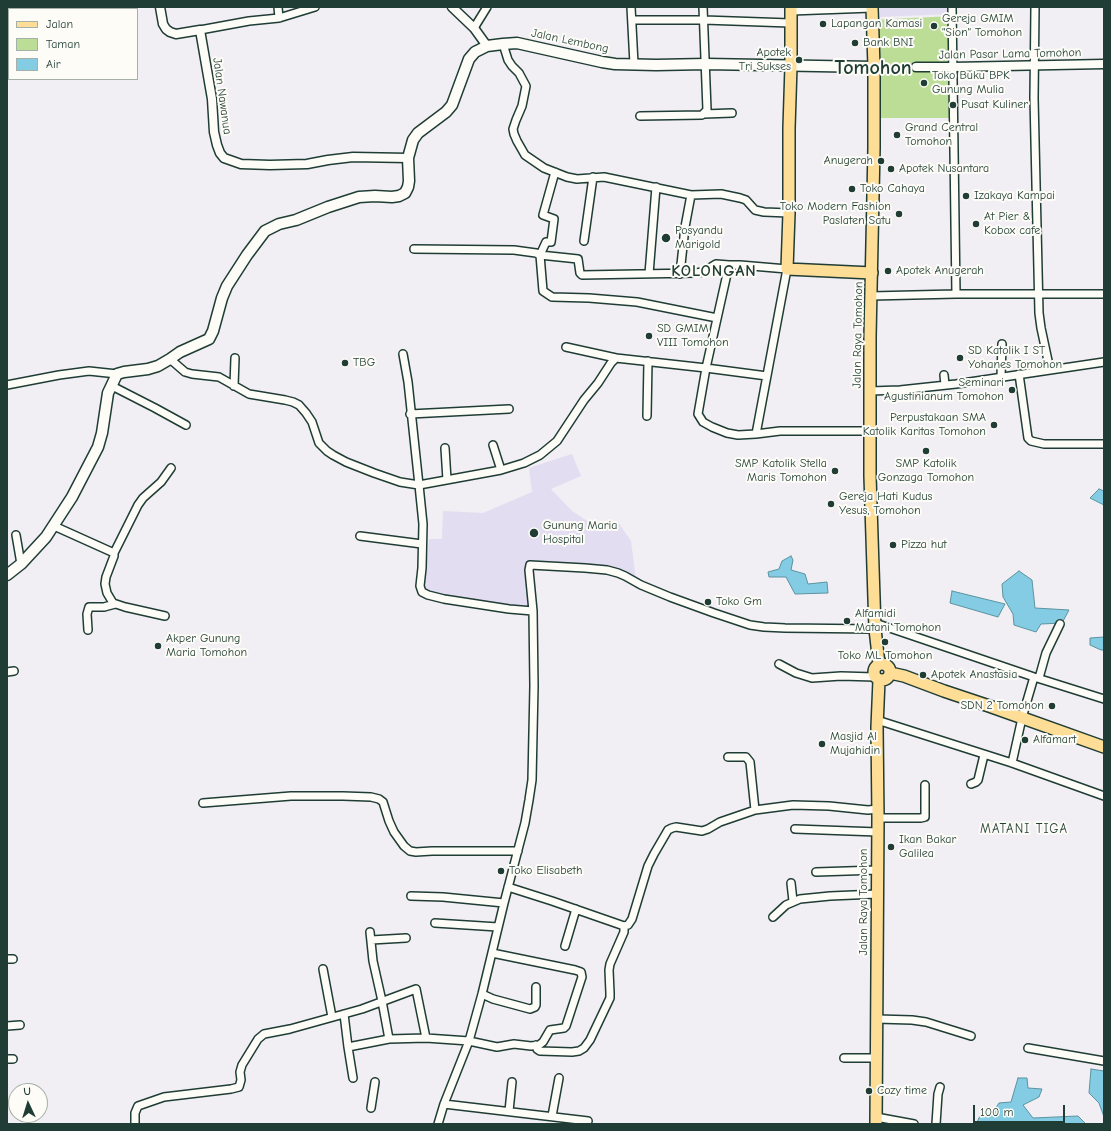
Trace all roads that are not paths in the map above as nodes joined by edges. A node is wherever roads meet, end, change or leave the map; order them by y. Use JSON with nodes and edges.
{"nodes":[{"id":1,"x":160,"y":7,"type":"edge"},
{"id":2,"x":278,"y":7,"type":"edge"},
{"id":3,"x":316,"y":7,"type":"edge"},
{"id":4,"x":452,"y":7,"type":"edge"},
{"id":5,"x":486,"y":7,"type":"edge"},
{"id":6,"x":631,"y":7,"type":"edge"},
{"id":7,"x":703,"y":7,"type":"edge"},
{"id":8,"x":872,"y":7,"type":"edge"},
{"id":9,"x":952,"y":7,"type":"edge"},
{"id":10,"x":1035,"y":7,"type":"edge"},
{"id":11,"x":791,"y":14,"type":"edge"},
{"id":12,"x":279,"y":18,"type":"junction"},
{"id":13,"x":632,"y":20,"type":"junction"},
{"id":14,"x":704,"y":20,"type":"junction"},
{"id":15,"x":474,"y":28,"type":"junction"},
{"id":16,"x":200,"y":30,"type":"junction"},
{"id":17,"x":503,"y":44,"type":"junction"},
{"id":18,"x":487,"y":46,"type":"junction"},
{"id":19,"x":634,"y":64,"type":"junction"},
{"id":20,"x":706,"y":64,"type":"junction"},
{"id":21,"x":1104,"y":64,"type":"edge"},
{"id":22,"x":791,"y":66,"type":"junction"},
{"id":23,"x":916,"y":66,"type":"dead end"},
{"id":24,"x":1035,"y":66,"type":"junction"},
{"id":25,"x":874,"y":67,"type":"junction"},
{"id":26,"x":953,"y":67,"type":"junction"},
{"id":27,"x":732,"y":112,"type":"dead end"},
{"id":28,"x":704,"y":114,"type":"junction"},
{"id":29,"x":640,"y":116,"type":"dead end"},
{"id":30,"x":408,"y":158,"type":"junction"},
{"id":31,"x":555,"y":172,"type":"junction"},
{"id":32,"x":593,"y":178,"type":"junction"},
{"id":33,"x":656,"y":187,"type":"junction"},
{"id":34,"x":691,"y":195,"type":"junction"},
{"id":35,"x":789,"y":213,"type":"junction"},
{"id":36,"x":584,"y":241,"type":"dead end"},
{"id":37,"x":414,"y":249,"type":"dead end"},
{"id":38,"x":540,"y":254,"type":"junction"},
{"id":39,"x":729,"y":265,"type":"junction"},
{"id":40,"x":787,"y":269,"type":"junction"},
{"id":41,"x":872,"y":273,"type":"junction"},
{"id":42,"x":649,"y":274,"type":"junction"},
{"id":43,"x":680,"y":274,"type":"junction"},
{"id":44,"x":956,"y":294,"type":"junction"},
{"id":45,"x":1039,"y":294,"type":"junction"},
{"id":46,"x":1104,"y":294,"type":"edge"},
{"id":47,"x":871,"y":296,"type":"junction"},
{"id":48,"x":716,"y":318,"type":"junction"},
{"id":49,"x":1002,"y":344,"type":"dead end"},
{"id":50,"x":566,"y":347,"type":"dead end"},
{"id":51,"x":403,"y":354,"type":"dead end"},
{"id":52,"x":235,"y":358,"type":"dead end"},
{"id":53,"x":616,"y":358,"type":"junction"},
{"id":54,"x":170,"y":359,"type":"junction"},
{"id":55,"x":648,"y":361,"type":"junction"},
{"id":56,"x":1104,"y":362,"type":"edge"},
{"id":57,"x":706,"y":368,"type":"junction"},
{"id":58,"x":1050,"y":370,"type":"junction"},
{"id":59,"x":117,"y":374,"type":"junction"},
{"id":60,"x":1019,"y":374,"type":"junction"},
{"id":61,"x":944,"y":375,"type":"dead end"},
{"id":62,"x":767,"y":376,"type":"junction"},
{"id":63,"x":1001,"y":377,"type":"junction"},
{"id":64,"x":7,"y":385,"type":"edge"},
{"id":65,"x":945,"y":385,"type":"junction"},
{"id":66,"x":112,"y":386,"type":"junction"},
{"id":67,"x":234,"y":386,"type":"junction"},
{"id":68,"x":870,"y":392,"type":"junction"},
{"id":69,"x":509,"y":409,"type":"dead end"},
{"id":70,"x":410,"y":414,"type":"junction"},
{"id":71,"x":647,"y":416,"type":"dead end"},
{"id":72,"x":186,"y":425,"type":"dead end"},
{"id":73,"x":870,"y":431,"type":"junction"},
{"id":74,"x":756,"y":434,"type":"junction"},
{"id":75,"x":493,"y":444,"type":"dead end"},
{"id":76,"x":1104,"y":444,"type":"edge"},
{"id":77,"x":445,"y":448,"type":"dead end"},
{"id":78,"x":170,"y":468,"type":"dead end"},
{"id":79,"x":501,"y":470,"type":"junction"},
{"id":80,"x":447,"y":480,"type":"junction"},
{"id":81,"x":419,"y":485,"type":"junction"},
{"id":82,"x":54,"y":526,"type":"junction"},
{"id":83,"x":16,"y":535,"type":"dead end"},
{"id":84,"x":360,"y":536,"type":"dead end"},
{"id":85,"x":422,"y":544,"type":"junction"},
{"id":86,"x":114,"y":553,"type":"junction"},
{"id":87,"x":21,"y":564,"type":"junction"},
{"id":88,"x":7,"y":575,"type":"edge"},
{"id":89,"x":115,"y":604,"type":"junction"},
{"id":90,"x":533,"y":611,"type":"junction"},
{"id":91,"x":165,"y":616,"type":"dead end"},
{"id":92,"x":1060,"y":624,"type":"dead end"},
{"id":93,"x":875,"y":626,"type":"junction"},
{"id":94,"x":88,"y":630,"type":"dead end"},
{"id":95,"x":779,"y":664,"type":"dead end"},
{"id":96,"x":879,"y":664,"type":"junction"},
{"id":97,"x":890,"y":673,"type":"junction"},
{"id":98,"x":1036,"y":677,"type":"junction"},
{"id":99,"x":877,"y":678,"type":"junction"},
{"id":100,"x":1104,"y":700,"type":"edge"},
{"id":101,"x":1022,"y":718,"type":"junction"},
{"id":102,"x":877,"y":720,"type":"junction"},
{"id":103,"x":1104,"y":747,"type":"edge"},
{"id":104,"x":984,"y":755,"type":"junction"},
{"id":105,"x":728,"y":757,"type":"dead end"},
{"id":106,"x":1012,"y":764,"type":"junction"},
{"id":107,"x":971,"y":784,"type":"dead end"},
{"id":108,"x":925,"y":785,"type":"dead end"},
{"id":109,"x":1104,"y":796,"type":"edge"},
{"id":110,"x":203,"y":803,"type":"dead end"},
{"id":111,"x":755,"y":810,"type":"junction"},
{"id":112,"x":878,"y":813,"type":"junction"},
{"id":113,"x":795,"y":829,"type":"dead end"},
{"id":114,"x":878,"y":832,"type":"junction"},
{"id":115,"x":518,"y":851,"type":"junction"},
{"id":116,"x":878,"y":870,"type":"junction"},
{"id":117,"x":816,"y":872,"type":"dead end"},
{"id":118,"x":791,"y":883,"type":"dead end"},
{"id":119,"x":508,"y":887,"type":"junction"},
{"id":120,"x":877,"y":894,"type":"junction"},
{"id":121,"x":411,"y":896,"type":"dead end"},
{"id":122,"x":793,"y":901,"type":"junction"},
{"id":123,"x":504,"y":903,"type":"junction"},
{"id":124,"x":576,"y":909,"type":"junction"},
{"id":125,"x":773,"y":917,"type":"dead end"},
{"id":126,"x":435,"y":923,"type":"dead end"},
{"id":127,"x":624,"y":926,"type":"junction"},
{"id":128,"x":498,"y":927,"type":"junction"},
{"id":129,"x":370,"y":932,"type":"dead end"},
{"id":130,"x":406,"y":938,"type":"dead end"},
{"id":131,"x":371,"y":940,"type":"junction"},
{"id":132,"x":565,"y":946,"type":"dead end"},
{"id":133,"x":492,"y":953,"type":"junction"},
{"id":134,"x":323,"y":969,"type":"dead end"},
{"id":135,"x":536,"y":988,"type":"dead end"},
{"id":136,"x":482,"y":994,"type":"junction"},
{"id":137,"x":382,"y":1001,"type":"junction"},
{"id":138,"x":344,"y":1014,"type":"junction"},
{"id":139,"x":332,"y":1017,"type":"junction"},
{"id":140,"x":877,"y":1019,"type":"junction"},
{"id":141,"x":20,"y":1025,"type":"dead end"},
{"id":142,"x":7,"y":1026,"type":"edge"},
{"id":143,"x":971,"y":1036,"type":"dead end"},
{"id":144,"x":426,"y":1038,"type":"junction"},
{"id":145,"x":389,"y":1039,"type":"junction"},
{"id":146,"x":469,"y":1041,"type":"junction"},
{"id":147,"x":536,"y":1045,"type":"junction"},
{"id":148,"x":348,"y":1047,"type":"junction"},
{"id":149,"x":1028,"y":1048,"type":"dead end"},
{"id":150,"x":844,"y":1058,"type":"dead end"},
{"id":151,"x":877,"y":1058,"type":"junction"},
{"id":152,"x":1104,"y":1061,"type":"edge"},
{"id":153,"x":353,"y":1078,"type":"dead end"},
{"id":154,"x":559,"y":1078,"type":"dead end"},
{"id":155,"x":375,"y":1082,"type":"dead end"},
{"id":156,"x":512,"y":1082,"type":"dead end"},
{"id":157,"x":940,"y":1087,"type":"dead end"},
{"id":158,"x":444,"y":1104,"type":"junction"},
{"id":159,"x":372,"y":1108,"type":"dead end"},
{"id":160,"x":509,"y":1111,"type":"junction"},
{"id":161,"x":552,"y":1116,"type":"junction"},
{"id":162,"x":588,"y":1121,"type":"dead end"},
{"id":163,"x":876,"y":1121,"type":"edge"},
{"id":164,"x":135,"y":1124,"type":"edge"},
{"id":165,"x":438,"y":1124,"type":"edge"},
{"id":166,"x":914,"y":1124,"type":"edge"},
{"id":167,"x":936,"y":1124,"type":"edge"}],
"edges":[{"from":1,"to":16,"type":"street"},
{"from":2,"to":12,"type":"street"},
{"from":3,"to":12,"type":"street"},
{"from":4,"to":15,"type":"street"},
{"from":5,"to":15,"type":"street"},
{"from":6,"to":13,"type":"street"},
{"from":7,"to":14,"type":"street"},
{"from":8,"to":11,"type":"street"},
{"from":8,"to":25,"type":"main road","name":"Jalan Raya Tomohon"},
{"from":9,"to":26,"type":"street"},
{"from":10,"to":24,"type":"street"},
{"from":11,"to":14,"type":"street"},
{"from":11,"to":22,"type":"main road"},
{"from":12,"to":16,"type":"street"},
{"from":13,"to":14,"type":"street"},
{"from":13,"to":19,"type":"street"},
{"from":14,"to":20,"type":"street"},
{"from":15,"to":18,"type":"street"},
{"from":16,"to":30,"type":"street","name":"Jalan Nawanua"},
{"from":17,"to":18,"type":"main road","name":"Jalan Lembong"},
{"from":17,"to":19,"type":"main road","name":"Jalan Lembong"},
{"from":17,"to":31,"type":"street"},
{"from":18,"to":30,"type":"main road","name":"Jalan Lembong"},
{"from":19,"to":20,"type":"main road","name":"Jalan Lembong"},
{"from":20,"to":22,"type":"main road","name":"Jalan Lembong"},
{"from":20,"to":28,"type":"street"},
{"from":21,"to":24,"type":"street","name":"Jalan Pasar Lama Tomohon"},
{"from":22,"to":25,"type":"main road","name":"Jalan Lembong"},
{"from":22,"to":35,"type":"main road"},
{"from":23,"to":26,"type":"street","name":"Jalan Pasar Lama Tomohon"},
{"from":24,"to":26,"type":"street","name":"Jalan Pasar Lama Tomohon"},
{"from":24,"to":45,"type":"street"},
{"from":25,"to":41,"type":"main road","name":"Jalan Raya Tomohon"},
{"from":26,"to":44,"type":"street"},
{"from":27,"to":28,"type":"street"},
{"from":28,"to":29,"type":"street"},
{"from":30,"to":54,"type":"main road","name":"Jalan Lembong"},
{"from":31,"to":32,"type":"street"},
{"from":31,"to":38,"type":"street"},
{"from":32,"to":33,"type":"street"},
{"from":32,"to":36,"type":"street"},
{"from":33,"to":34,"type":"street"},
{"from":33,"to":42,"type":"street"},
{"from":34,"to":35,"type":"street"},
{"from":34,"to":43,"type":"street"},
{"from":35,"to":40,"type":"main road"},
{"from":37,"to":38,"type":"street"},
{"from":38,"to":42,"type":"street"},
{"from":38,"to":48,"type":"street"},
{"from":39,"to":40,"type":"street"},
{"from":39,"to":43,"type":"street"},
{"from":39,"to":48,"type":"street"},
{"from":40,"to":41,"type":"main road"},
{"from":40,"to":62,"type":"street"},
{"from":41,"to":47,"type":"main road","name":"Jalan Raya Tomohon"},
{"from":42,"to":43,"type":"street"},
{"from":44,"to":45,"type":"street"},
{"from":44,"to":47,"type":"street"},
{"from":45,"to":46,"type":"street"},
{"from":45,"to":58,"type":"street"},
{"from":47,"to":68,"type":"main road","name":"Jalan Raya Tomohon"},
{"from":48,"to":57,"type":"street"},
{"from":49,"to":63,"type":"street"},
{"from":50,"to":53,"type":"street"},
{"from":51,"to":70,"type":"street"},
{"from":52,"to":67,"type":"street"},
{"from":53,"to":55,"type":"street"},
{"from":53,"to":79,"type":"street"},
{"from":54,"to":59,"type":"main road"},
{"from":54,"to":67,"type":"street"},
{"from":55,"to":57,"type":"street"},
{"from":55,"to":71,"type":"street"},
{"from":56,"to":58,"type":"street"},
{"from":57,"to":62,"type":"street"},
{"from":57,"to":74,"type":"street"},
{"from":58,"to":60,"type":"street"},
{"from":59,"to":64,"type":"street"},
{"from":59,"to":66,"type":"main road"},
{"from":60,"to":63,"type":"street"},
{"from":60,"to":76,"type":"street"},
{"from":61,"to":65,"type":"street"},
{"from":62,"to":74,"type":"street"},
{"from":63,"to":65,"type":"street"},
{"from":65,"to":68,"type":"street"},
{"from":66,"to":72,"type":"street"},
{"from":66,"to":82,"type":"main road"},
{"from":67,"to":81,"type":"street"},
{"from":68,"to":73,"type":"main road","name":"Jalan Raya Tomohon"},
{"from":69,"to":70,"type":"street"},
{"from":70,"to":81,"type":"street"},
{"from":73,"to":74,"type":"street"},
{"from":73,"to":93,"type":"main road","name":"Jalan Raya Tomohon"},
{"from":75,"to":79,"type":"street"},
{"from":77,"to":80,"type":"street"},
{"from":78,"to":86,"type":"street"},
{"from":79,"to":80,"type":"street"},
{"from":80,"to":81,"type":"street"},
{"from":81,"to":85,"type":"street"},
{"from":82,"to":86,"type":"street"},
{"from":82,"to":87,"type":"main road"},
{"from":83,"to":87,"type":"street"},
{"from":84,"to":85,"type":"street"},
{"from":85,"to":90,"type":"street"},
{"from":86,"to":89,"type":"street"},
{"from":87,"to":88,"type":"main road"},
{"from":89,"to":91,"type":"street"},
{"from":89,"to":94,"type":"street"},
{"from":90,"to":93,"type":"street"},
{"from":90,"to":115,"type":"street"},
{"from":92,"to":98,"type":"street"},
{"from":93,"to":96,"type":"main road","name":"Jalan Raya Tomohon"},
{"from":93,"to":98,"type":"street"},
{"from":95,"to":99,"type":"street"},
{"from":96,"to":97,"type":"main road"},
{"from":96,"to":99,"type":"main road","name":"Jalan Raya Tomohon"},
{"from":97,"to":99,"type":"main road"},
{"from":97,"to":101,"type":"main road"},
{"from":98,"to":100,"type":"street"},
{"from":98,"to":101,"type":"street"},
{"from":99,"to":102,"type":"main road","name":"Jalan Raya Tomohon"},
{"from":101,"to":103,"type":"main road"},
{"from":101,"to":106,"type":"street"},
{"from":102,"to":104,"type":"street"},
{"from":102,"to":112,"type":"main road","name":"Jalan Raya Tomohon"},
{"from":104,"to":106,"type":"street"},
{"from":104,"to":107,"type":"street"},
{"from":105,"to":111,"type":"street"},
{"from":106,"to":109,"type":"street"},
{"from":108,"to":112,"type":"street"},
{"from":110,"to":115,"type":"street"},
{"from":111,"to":112,"type":"street"},
{"from":111,"to":127,"type":"street"},
{"from":112,"to":114,"type":"main road","name":"Jalan Raya Tomohon"},
{"from":113,"to":114,"type":"street"},
{"from":114,"to":116,"type":"main road","name":"Jalan Raya Tomohon"},
{"from":115,"to":119,"type":"street"},
{"from":116,"to":117,"type":"street"},
{"from":116,"to":120,"type":"main road","name":"Jalan Raya Tomohon"},
{"from":118,"to":122,"type":"street"},
{"from":119,"to":123,"type":"street"},
{"from":119,"to":124,"type":"street"},
{"from":120,"to":122,"type":"street"},
{"from":120,"to":140,"type":"main road","name":"Jalan Raya Tomohon"},
{"from":121,"to":123,"type":"street"},
{"from":122,"to":125,"type":"street"},
{"from":123,"to":128,"type":"street"},
{"from":124,"to":127,"type":"street"},
{"from":124,"to":132,"type":"street"},
{"from":126,"to":128,"type":"street"},
{"from":127,"to":147,"type":"street"},
{"from":128,"to":133,"type":"street"},
{"from":129,"to":131,"type":"street"},
{"from":130,"to":131,"type":"street"},
{"from":131,"to":137,"type":"street"},
{"from":133,"to":136,"type":"street"},
{"from":133,"to":147,"type":"street"},
{"from":134,"to":139,"type":"street"},
{"from":135,"to":136,"type":"street"},
{"from":136,"to":146,"type":"street"},
{"from":137,"to":138,"type":"street"},
{"from":137,"to":144,"type":"street"},
{"from":137,"to":145,"type":"street"},
{"from":138,"to":139,"type":"street"},
{"from":138,"to":148,"type":"street"},
{"from":139,"to":164,"type":"street"},
{"from":140,"to":143,"type":"street"},
{"from":140,"to":151,"type":"main road","name":"Jalan Raya Tomohon"},
{"from":141,"to":142,"type":"street"},
{"from":144,"to":145,"type":"street"},
{"from":144,"to":146,"type":"street"},
{"from":145,"to":148,"type":"street"},
{"from":146,"to":147,"type":"street"},
{"from":146,"to":158,"type":"street"},
{"from":148,"to":153,"type":"street"},
{"from":149,"to":152,"type":"street"},
{"from":150,"to":151,"type":"street"},
{"from":151,"to":163,"type":"main road","name":"Jalan Raya Tomohon"},
{"from":154,"to":161,"type":"street"},
{"from":155,"to":159,"type":"street"},
{"from":156,"to":160,"type":"street"},
{"from":157,"to":167,"type":"street"},
{"from":158,"to":160,"type":"street"},
{"from":158,"to":165,"type":"street"},
{"from":160,"to":161,"type":"street"},
{"from":161,"to":162,"type":"street"},
{"from":163,"to":166,"type":"street"}]}
